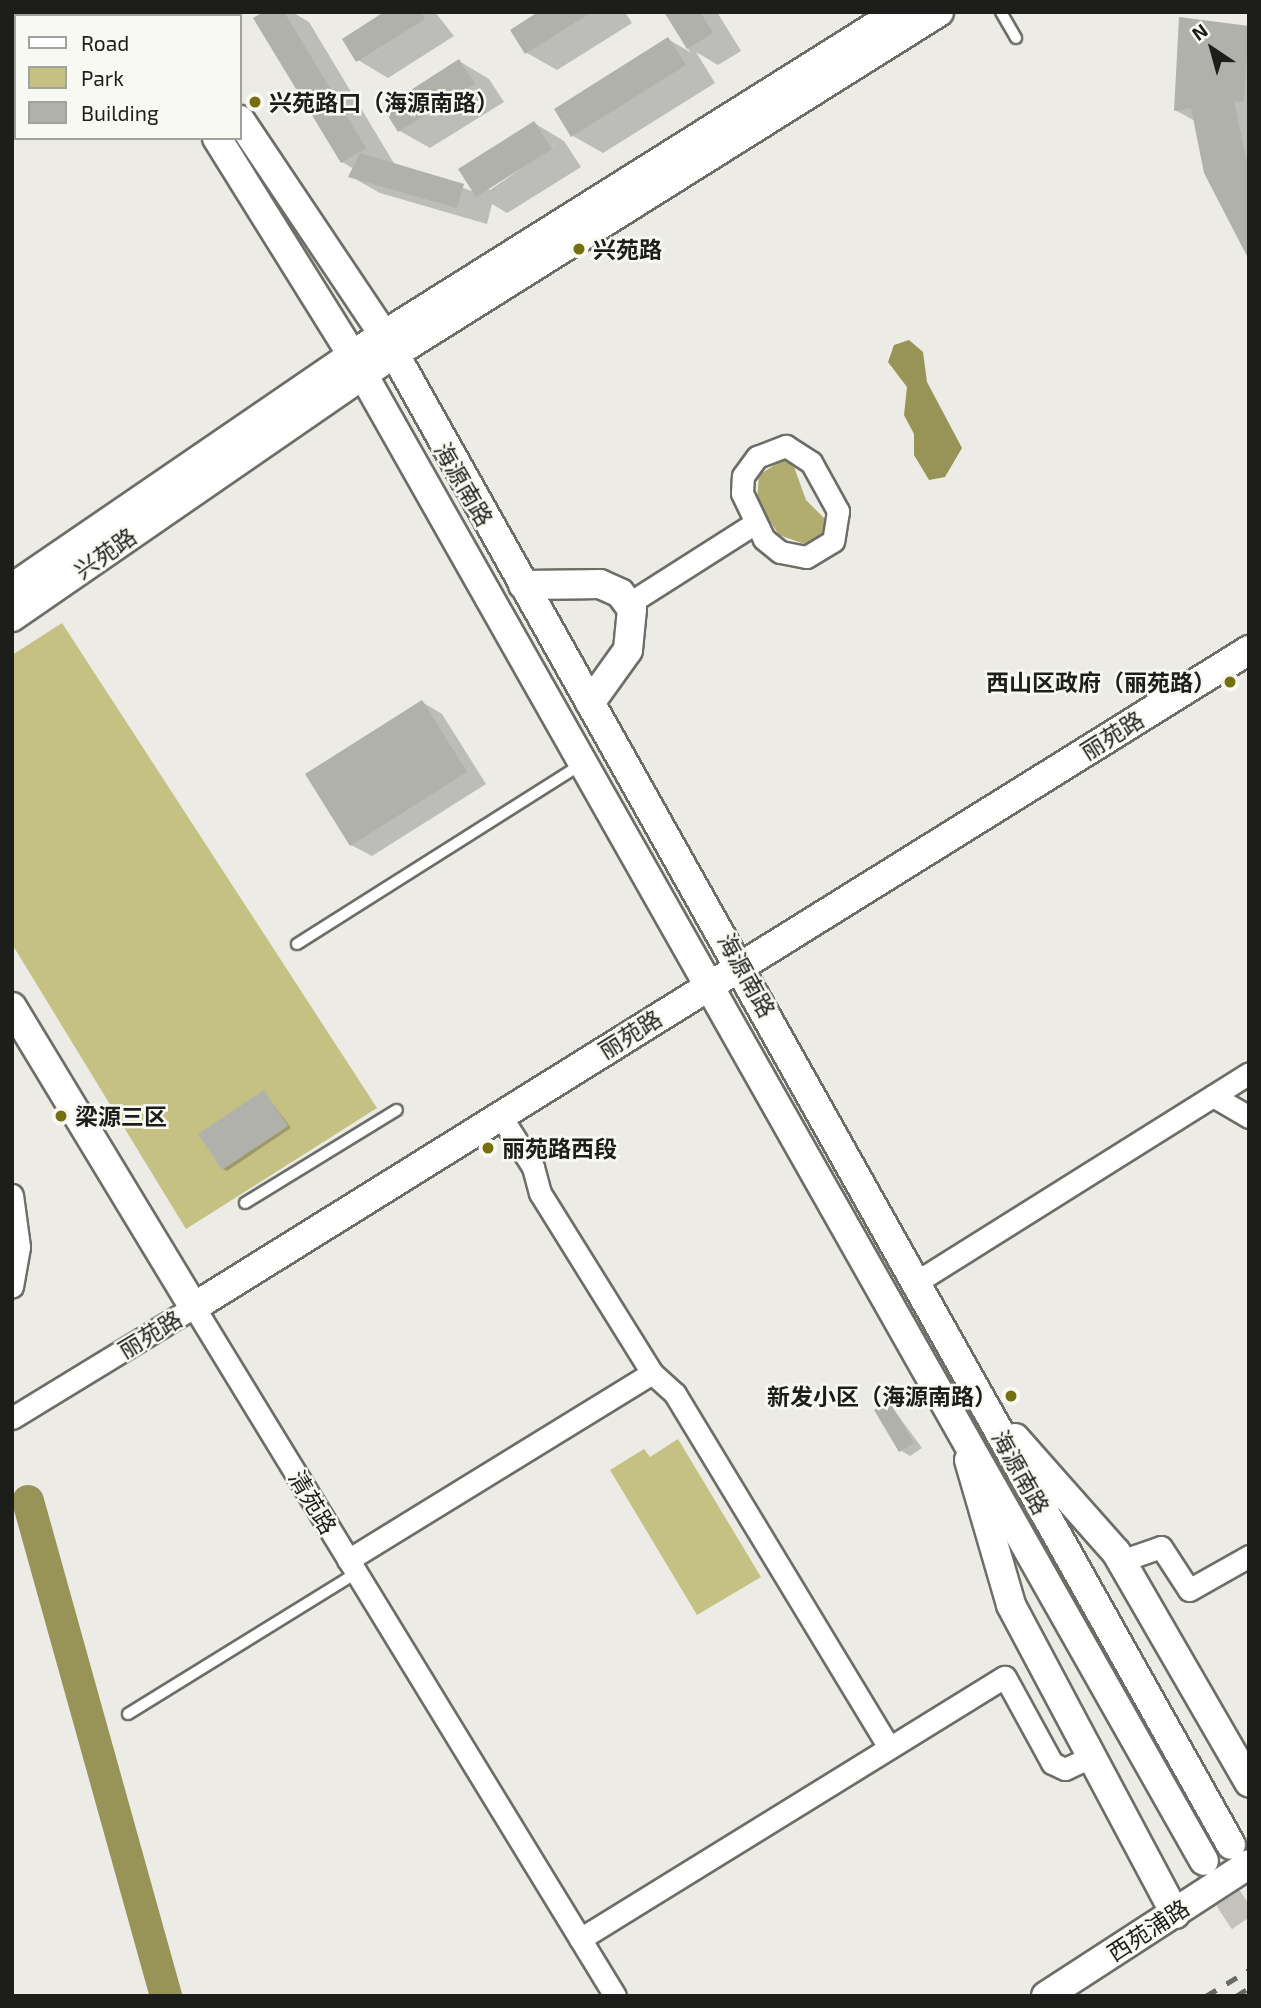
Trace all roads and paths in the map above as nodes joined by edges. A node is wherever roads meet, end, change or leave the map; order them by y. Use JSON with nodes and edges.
{"nodes":[{"id":1,"x":898,"y":12,"type":"edge"},
{"id":2,"x":939,"y":12,"type":"edge"},
{"id":3,"x":1001,"y":12,"type":"edge"},
{"id":4,"x":1016,"y":38,"type":"dead end"},
{"id":5,"x":242,"y":123,"type":"edge"},
{"id":6,"x":218,"y":140,"type":"edge"},
{"id":7,"x":387,"y":346,"type":"junction"},
{"id":8,"x":356,"y":367,"type":"junction"},
{"id":9,"x":752,"y":525,"type":"junction"},
{"id":10,"x":523,"y":585,"type":"junction"},
{"id":11,"x":12,"y":588,"type":"edge"},
{"id":12,"x":628,"y":604,"type":"junction"},
{"id":13,"x":12,"y":617,"type":"edge"},
{"id":14,"x":1249,"y":650,"type":"edge"},
{"id":15,"x":590,"y":703,"type":"junction"},
{"id":16,"x":582,"y":764,"type":"junction"},
{"id":17,"x":297,"y":944,"type":"dead end"},
{"id":18,"x":741,"y":965,"type":"junction"},
{"id":19,"x":709,"y":985,"type":"junction"},
{"id":20,"x":17,"y":1025,"type":"edge"},
{"id":21,"x":1249,"y":1073,"type":"edge"},
{"id":22,"x":1213,"y":1096,"type":"junction"},
{"id":23,"x":397,"y":1110,"type":"dead end"},
{"id":24,"x":500,"y":1115,"type":"junction"},
{"id":25,"x":1249,"y":1116,"type":"edge"},
{"id":26,"x":12,"y":1195,"type":"edge"},
{"id":27,"x":245,"y":1203,"type":"dead end"},
{"id":28,"x":918,"y":1281,"type":"junction"},
{"id":29,"x":12,"y":1286,"type":"edge"},
{"id":30,"x":194,"y":1307,"type":"junction"},
{"id":31,"x":652,"y":1373,"type":"junction"},
{"id":32,"x":980,"y":1400,"type":"junction"},
{"id":33,"x":955,"y":1414,"type":"junction"},
{"id":34,"x":12,"y":1418,"type":"edge"},
{"id":35,"x":1249,"y":1556,"type":"edge"},
{"id":36,"x":1121,"y":1562,"type":"junction"},
{"id":37,"x":352,"y":1567,"type":"junction"},
{"id":38,"x":128,"y":1714,"type":"dead end"},
{"id":39,"x":887,"y":1744,"type":"junction"},
{"id":40,"x":1091,"y":1757,"type":"junction"},
{"id":41,"x":1249,"y":1782,"type":"edge"},
{"id":42,"x":1240,"y":1854,"type":"edge"},
{"id":43,"x":1204,"y":1861,"type":"tunnel mouth"},
{"id":44,"x":1175,"y":1913,"type":"junction"},
{"id":45,"x":580,"y":1939,"type":"junction"},
{"id":46,"x":615,"y":1996,"type":"edge"},
{"id":47,"x":1046,"y":1996,"type":"edge"}],
"edges":[{"from":1,"to":7,"type":"main road","name":"兴苑路"},
{"from":2,"to":7,"type":"main road","name":"兴苑路"},
{"from":3,"to":4,"type":"lane"},
{"from":5,"to":7,"type":"main road","name":"海源南路"},
{"from":6,"to":8,"type":"main road","name":"海源南路"},
{"from":7,"to":8,"type":"main road","name":"兴苑路"},
{"from":7,"to":10,"type":"main road","name":"海源南路"},
{"from":8,"to":11,"type":"main road","name":"兴苑路"},
{"from":8,"to":13,"type":"main road","name":"兴苑路"},
{"from":8,"to":16,"type":"main road","name":"海源南路"},
{"from":9,"to":9,"type":"street"},
{"from":9,"to":12,"type":"street"},
{"from":10,"to":12,"type":"main road"},
{"from":10,"to":15,"type":"main road","name":"海源南路"},
{"from":12,"to":15,"type":"main road"},
{"from":14,"to":18,"type":"main road","name":"丽苑路"},
{"from":15,"to":18,"type":"main road","name":"海源南路"},
{"from":16,"to":17,"type":"lane"},
{"from":16,"to":19,"type":"main road","name":"海源南路"},
{"from":18,"to":19,"type":"main road","name":"丽苑路"},
{"from":18,"to":28,"type":"main road","name":"海源南路"},
{"from":19,"to":24,"type":"main road","name":"丽苑路"},
{"from":19,"to":33,"type":"main road","name":"海源南路"},
{"from":20,"to":30,"type":"main road","name":"清苑路"},
{"from":21,"to":22,"type":"street"},
{"from":22,"to":25,"type":"street"},
{"from":22,"to":28,"type":"street"},
{"from":23,"to":27,"type":"lane"},
{"from":24,"to":30,"type":"main road","name":"丽苑路"},
{"from":24,"to":31,"type":"street"},
{"from":26,"to":29,"type":"street"},
{"from":28,"to":32,"type":"main road","name":"海源南路"},
{"from":30,"to":34,"type":"street","name":"丽苑路"},
{"from":30,"to":37,"type":"street","name":"清苑路"},
{"from":31,"to":37,"type":"street"},
{"from":31,"to":39,"type":"street"},
{"from":32,"to":36,"type":"main road"},
{"from":32,"to":42,"type":"main road","name":"海源南路"},
{"from":33,"to":40,"type":"main road"},
{"from":33,"to":43,"type":"main road","name":"海源南路"},
{"from":35,"to":36,"type":"street"},
{"from":36,"to":41,"type":"main road"},
{"from":37,"to":38,"type":"lane"},
{"from":37,"to":45,"type":"street","name":"清苑路"},
{"from":39,"to":40,"type":"street"},
{"from":39,"to":45,"type":"street"},
{"from":40,"to":44,"type":"main road"},
{"from":42,"to":44,"type":"main road","name":"西苑浦路"},
{"from":44,"to":47,"type":"main road","name":"西苑浦路"},
{"from":45,"to":46,"type":"street","name":"清苑路"}]}
